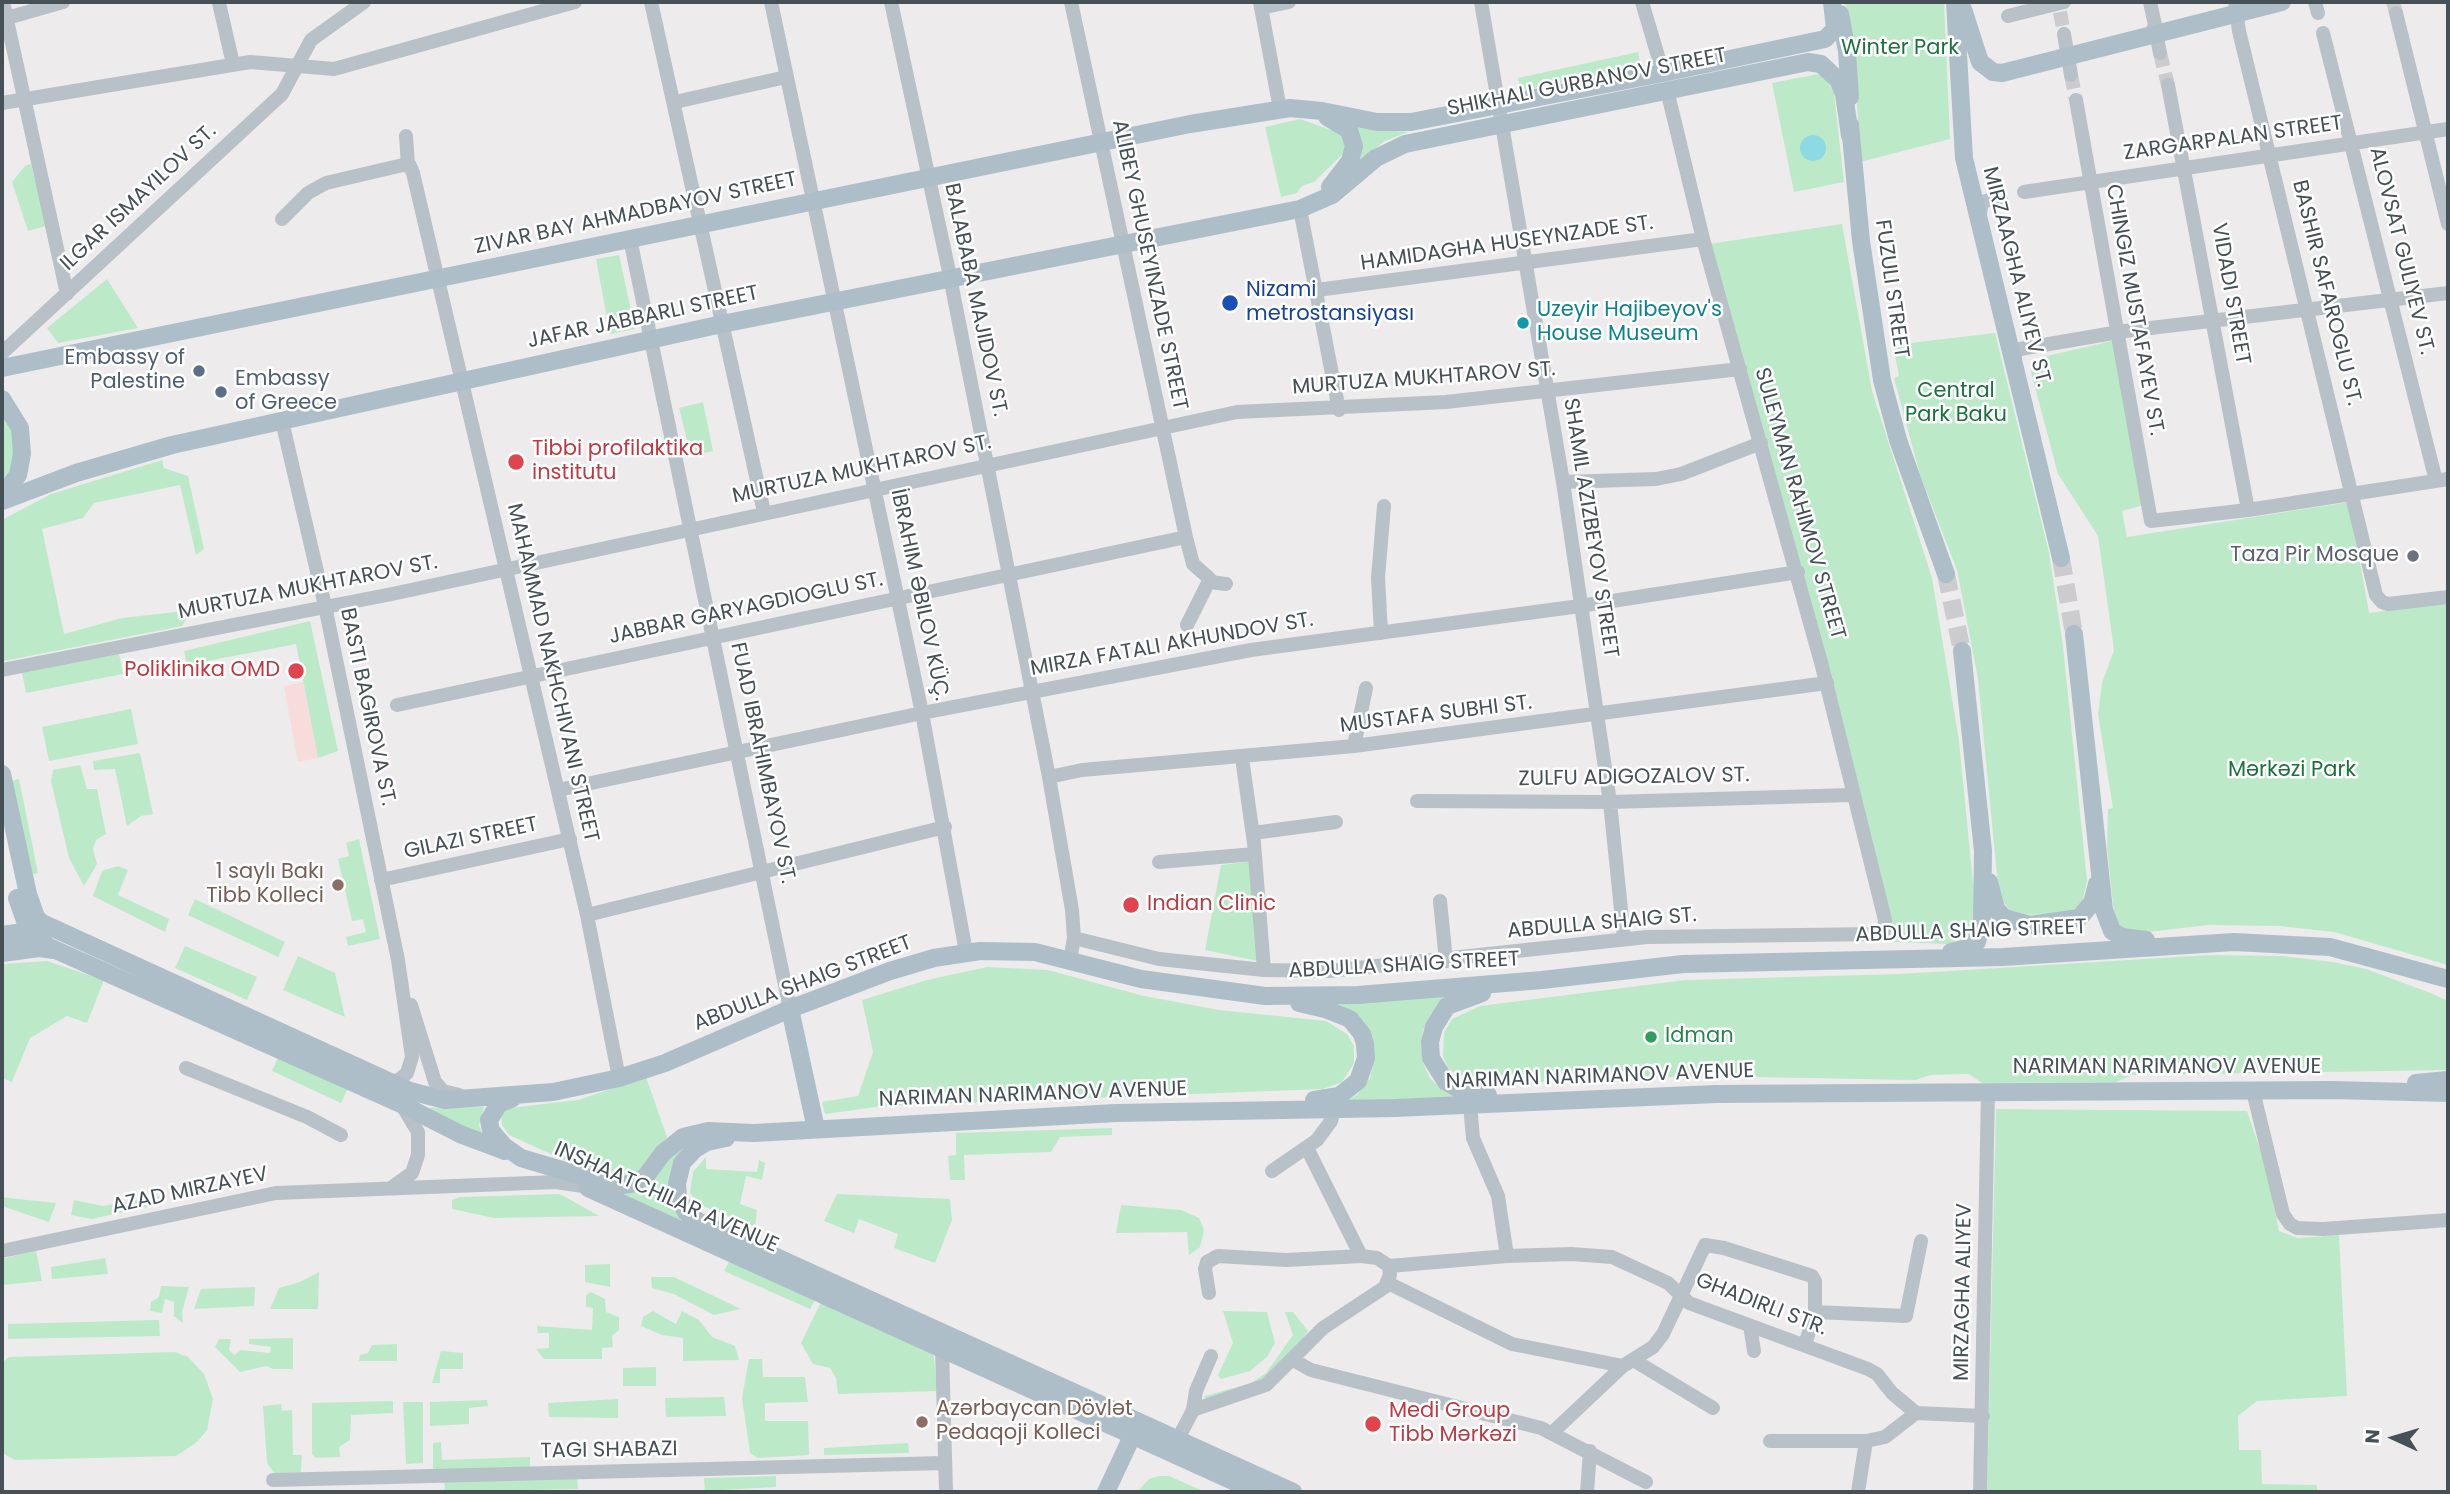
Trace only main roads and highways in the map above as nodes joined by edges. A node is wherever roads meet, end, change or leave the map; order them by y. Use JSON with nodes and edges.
{"nodes":[{"id":1,"x":1834,"y":2,"type":"edge"},
{"id":2,"x":1955,"y":2,"type":"edge"},
{"id":3,"x":1962,"y":2,"type":"edge"},
{"id":4,"x":2282,"y":2,"type":"edge"},
{"id":5,"x":2235,"y":8,"type":"edge"},
{"id":6,"x":1665,"y":82,"type":"junction"},
{"id":7,"x":1301,"y":108,"type":"junction"},
{"id":8,"x":1850,"y":136,"type":"junction"},
{"id":9,"x":1308,"y":206,"type":"junction"},
{"id":10,"x":2,"y":368,"type":"edge"},
{"id":11,"x":2,"y":399,"type":"edge"},
{"id":12,"x":2,"y":498,"type":"edge"},
{"id":13,"x":2061,"y":558,"type":"tunnel mouth"},
{"id":14,"x":1947,"y":574,"type":"tunnel mouth"},
{"id":15,"x":2074,"y":634,"type":"tunnel mouth"},
{"id":16,"x":1962,"y":651,"type":"tunnel mouth"},
{"id":17,"x":2,"y":774,"type":"edge"},
{"id":18,"x":2,"y":825,"type":"edge"},
{"id":19,"x":2096,"y":834,"type":"junction"},
{"id":20,"x":1983,"y":851,"type":"junction"},
{"id":21,"x":26,"y":923,"type":"junction"},
{"id":22,"x":5,"y":935,"type":"edge"},
{"id":23,"x":59,"y":942,"type":"junction"},
{"id":24,"x":2194,"y":944,"type":"junction"},
{"id":25,"x":2,"y":953,"type":"edge"},
{"id":26,"x":1916,"y":959,"type":"junction"},
{"id":27,"x":2414,"y":969,"type":"junction"},
{"id":28,"x":2448,"y":979,"type":"edge"},
{"id":29,"x":1542,"y":980,"type":"junction"},
{"id":30,"x":2448,"y":989,"type":"edge"},
{"id":31,"x":1265,"y":996,"type":"junction"},
{"id":32,"x":790,"y":1009,"type":"junction"},
{"id":33,"x":2448,"y":1080,"type":"edge"},
{"id":34,"x":2332,"y":1090,"type":"junction"},
{"id":35,"x":2448,"y":1093,"type":"edge"},
{"id":36,"x":525,"y":1094,"type":"junction"},
{"id":37,"x":1590,"y":1097,"type":"junction"},
{"id":38,"x":1289,"y":1108,"type":"junction"},
{"id":39,"x":816,"y":1129,"type":"junction"},
{"id":40,"x":754,"y":1133,"type":"junction"},
{"id":41,"x":521,"y":1158,"type":"junction"},
{"id":42,"x":1136,"y":1429,"type":"junction"},
{"id":43,"x":1178,"y":1439,"type":"junction"},
{"id":44,"x":1158,"y":1448,"type":"junction"},
{"id":45,"x":1185,"y":1460,"type":"junction"},
{"id":46,"x":1107,"y":1492,"type":"edge"},
{"id":47,"x":1257,"y":1492,"type":"edge"},
{"id":48,"x":1293,"y":1492,"type":"edge"}],
"edges":[{"from":1,"to":6,"type":"main road","name":"SHIKHALI GURBANOV STREET"},
{"from":1,"to":8,"type":"main road","name":"FUZULI STREET"},
{"from":2,"to":13,"type":"main road","name":"MIRZAAGHA ALIYEV ST."},
{"from":3,"to":5,"type":"main road"},
{"from":4,"to":5,"type":"main road"},
{"from":6,"to":7,"type":"main road","name":"SHIKHALI GURBANOV STREET"},
{"from":6,"to":8,"type":"main road","name":"SHIKHALI GURBANOV STREET"},
{"from":6,"to":9,"type":"main road","name":"SHIKHALI GURBANOV STREET"},
{"from":7,"to":9,"type":"main road"},
{"from":7,"to":10,"type":"main road","name":"ZIVAR BAY AHMADBAYOV STREET"},
{"from":8,"to":14,"type":"main road","name":"FUZULI STREET"},
{"from":9,"to":12,"type":"main road","name":"JAFAR JABBARLI STREET"},
{"from":11,"to":12,"type":"main road"},
{"from":15,"to":19,"type":"main road"},
{"from":16,"to":20,"type":"main road"},
{"from":17,"to":23,"type":"main road"},
{"from":18,"to":21,"type":"main road"},
{"from":19,"to":20,"type":"main road"},
{"from":19,"to":24,"type":"main road"},
{"from":20,"to":26,"type":"main road"},
{"from":21,"to":22,"type":"main road"},
{"from":21,"to":23,"type":"main road"},
{"from":23,"to":25,"type":"main road"},
{"from":23,"to":36,"type":"main road","name":"ABDULLA SHAIG STREET"},
{"from":23,"to":41,"type":"main road","name":"INSHAATCHILAR AVENUE"},
{"from":24,"to":26,"type":"main road","name":"ABDULLA SHAIG STREET"},
{"from":24,"to":27,"type":"main road","name":"ABDULLA SHAIG STREET"},
{"from":26,"to":29,"type":"main road","name":"ABDULLA SHAIG STREET"},
{"from":27,"to":28,"type":"main road","name":"ABDULLA SHAIG STREET"},
{"from":27,"to":30,"type":"main road"},
{"from":29,"to":31,"type":"main road","name":"ABDULLA SHAIG STREET"},
{"from":29,"to":37,"type":"main road"},
{"from":31,"to":32,"type":"main road","name":"ABDULLA SHAIG STREET"},
{"from":31,"to":38,"type":"main road"},
{"from":32,"to":36,"type":"main road","name":"ABDULLA SHAIG STREET"},
{"from":32,"to":39,"type":"main road"},
{"from":33,"to":34,"type":"main road"},
{"from":34,"to":35,"type":"main road","name":"NARIMAN NARIMANOV AVENUE"},
{"from":34,"to":37,"type":"main road","name":"NARIMAN NARIMANOV AVENUE"},
{"from":36,"to":41,"type":"main road"},
{"from":37,"to":38,"type":"main road","name":"NARIMAN NARIMANOV AVENUE"},
{"from":38,"to":39,"type":"main road","name":"NARIMAN NARIMANOV AVENUE"},
{"from":39,"to":40,"type":"main road","name":"NARIMAN NARIMANOV AVENUE"},
{"from":40,"to":41,"type":"main road"},
{"from":40,"to":42,"type":"main road","name":"INSHAATCHILAR AVENUE"},
{"from":41,"to":42,"type":"main road","name":"INSHAATCHILAR AVENUE"},
{"from":42,"to":43,"type":"main road","name":"INSHAATCHILAR AVENUE"},
{"from":42,"to":44,"type":"main road","name":"INSHAATCHILAR AVENUE"},
{"from":42,"to":46,"type":"main road"},
{"from":43,"to":44,"type":"main road"},
{"from":43,"to":45,"type":"main road"},
{"from":43,"to":48,"type":"main road","name":"INSHAATCHILAR AVENUE"},
{"from":44,"to":45,"type":"main road","name":"INSHAATCHILAR AVENUE"},
{"from":45,"to":47,"type":"main road","name":"INSHAATCHILAR AVENUE"}]}
